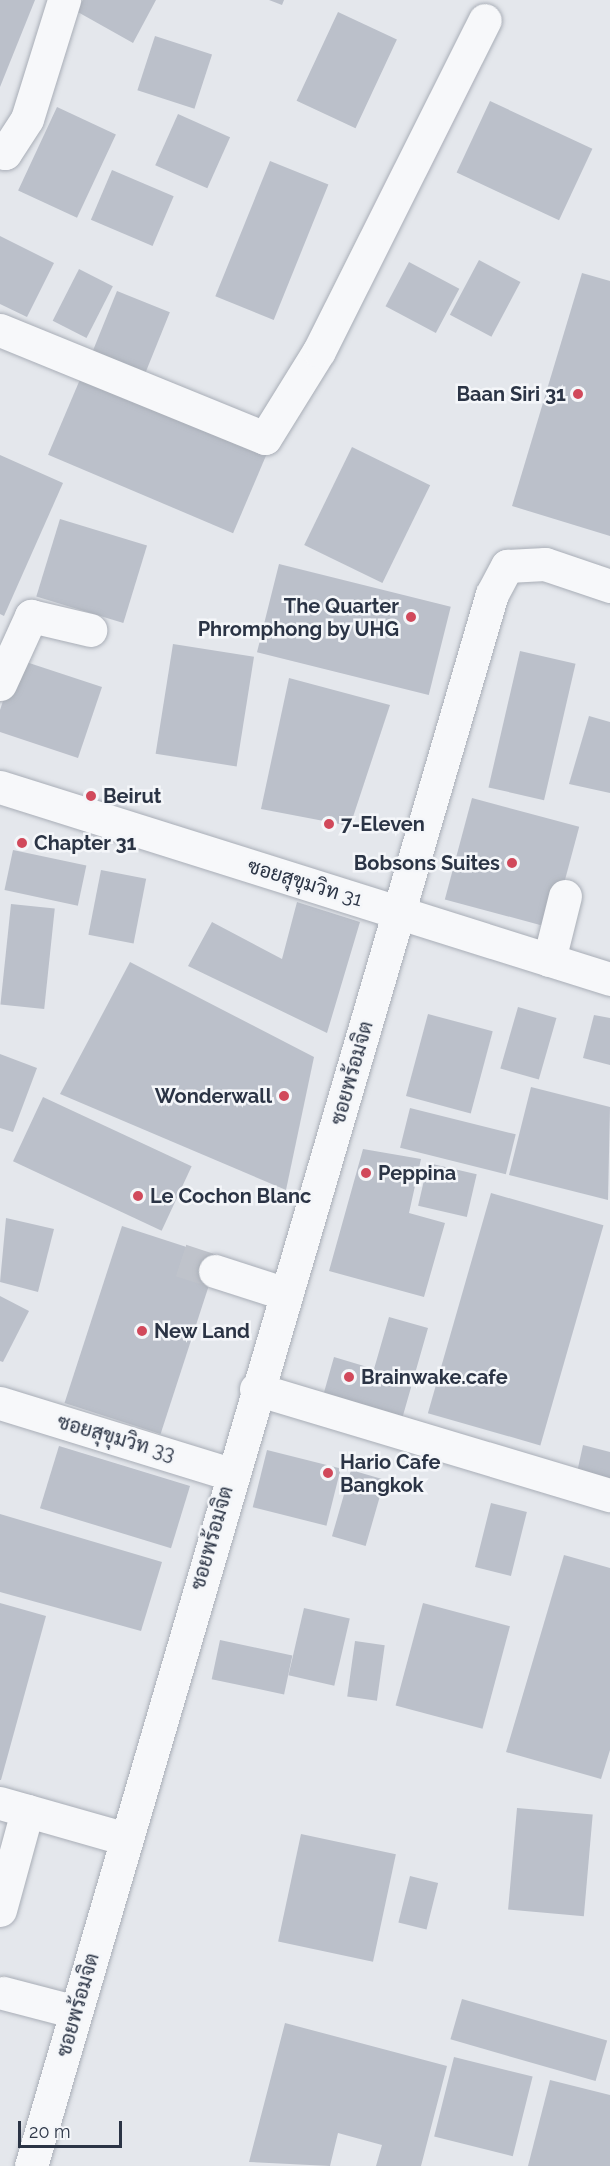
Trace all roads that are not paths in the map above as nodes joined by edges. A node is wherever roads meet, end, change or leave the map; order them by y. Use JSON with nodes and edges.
{"nodes":[{"id":1,"x":64,"y":0,"type":"edge"},
{"id":2,"x":485,"y":20,"type":"dead end"},
{"id":3,"x":0,"y":152,"type":"edge"},
{"id":4,"x":0,"y":330,"type":"edge"},
{"id":5,"x":610,"y":586,"type":"edge"},
{"id":6,"x":90,"y":630,"type":"dead end"},
{"id":7,"x":0,"y":684,"type":"edge"},
{"id":8,"x":0,"y":787,"type":"edge"},
{"id":9,"x":565,"y":896,"type":"dead end"},
{"id":10,"x":399,"y":912,"type":"junction"},
{"id":11,"x":549,"y":960,"type":"junction"},
{"id":12,"x":610,"y":979,"type":"edge"},
{"id":13,"x":215,"y":1271,"type":"tunnel mouth"},
{"id":14,"x":286,"y":1293,"type":"junction"},
{"id":15,"x":256,"y":1389,"type":"junction"},
{"id":16,"x":0,"y":1404,"type":"edge"},
{"id":17,"x":231,"y":1474,"type":"junction"},
{"id":18,"x":610,"y":1495,"type":"edge"},
{"id":19,"x":14,"y":1807,"type":"edge"},
{"id":20,"x":126,"y":1839,"type":"junction"},
{"id":21,"x":0,"y":1910,"type":"edge"},
{"id":22,"x":3,"y":1994,"type":"dead end"},
{"id":23,"x":76,"y":2012,"type":"junction"},
{"id":24,"x":31,"y":2166,"type":"edge"}],
"edges":[{"from":1,"to":3,"type":"street"},
{"from":2,"to":4,"type":"street"},
{"from":5,"to":10,"type":"street","name":"ซอยพร้อมจิต"},
{"from":6,"to":7,"type":"street"},
{"from":8,"to":10,"type":"street","name":"ซอยสุขุมวิท 31"},
{"from":9,"to":11,"type":"street"},
{"from":10,"to":11,"type":"street","name":"ซอยสุขุมวิท 31"},
{"from":10,"to":14,"type":"street","name":"ซอยพร้อมจิต"},
{"from":11,"to":12,"type":"street","name":"ซอยสุขุมวิท 31"},
{"from":13,"to":14,"type":"street"},
{"from":14,"to":15,"type":"street","name":"ซอยพร้อมจิต"},
{"from":15,"to":17,"type":"street","name":"ซอยพร้อมจิต"},
{"from":15,"to":18,"type":"street"},
{"from":16,"to":17,"type":"street","name":"ซอยสุขุมวิท 33"},
{"from":17,"to":20,"type":"street","name":"ซอยพร้อมจิต"},
{"from":19,"to":20,"type":"street"},
{"from":19,"to":21,"type":"street"},
{"from":20,"to":23,"type":"street","name":"ซอยพร้อมจิต"},
{"from":22,"to":23,"type":"street"},
{"from":23,"to":24,"type":"street","name":"ซอยพร้อมจิต"}]}
